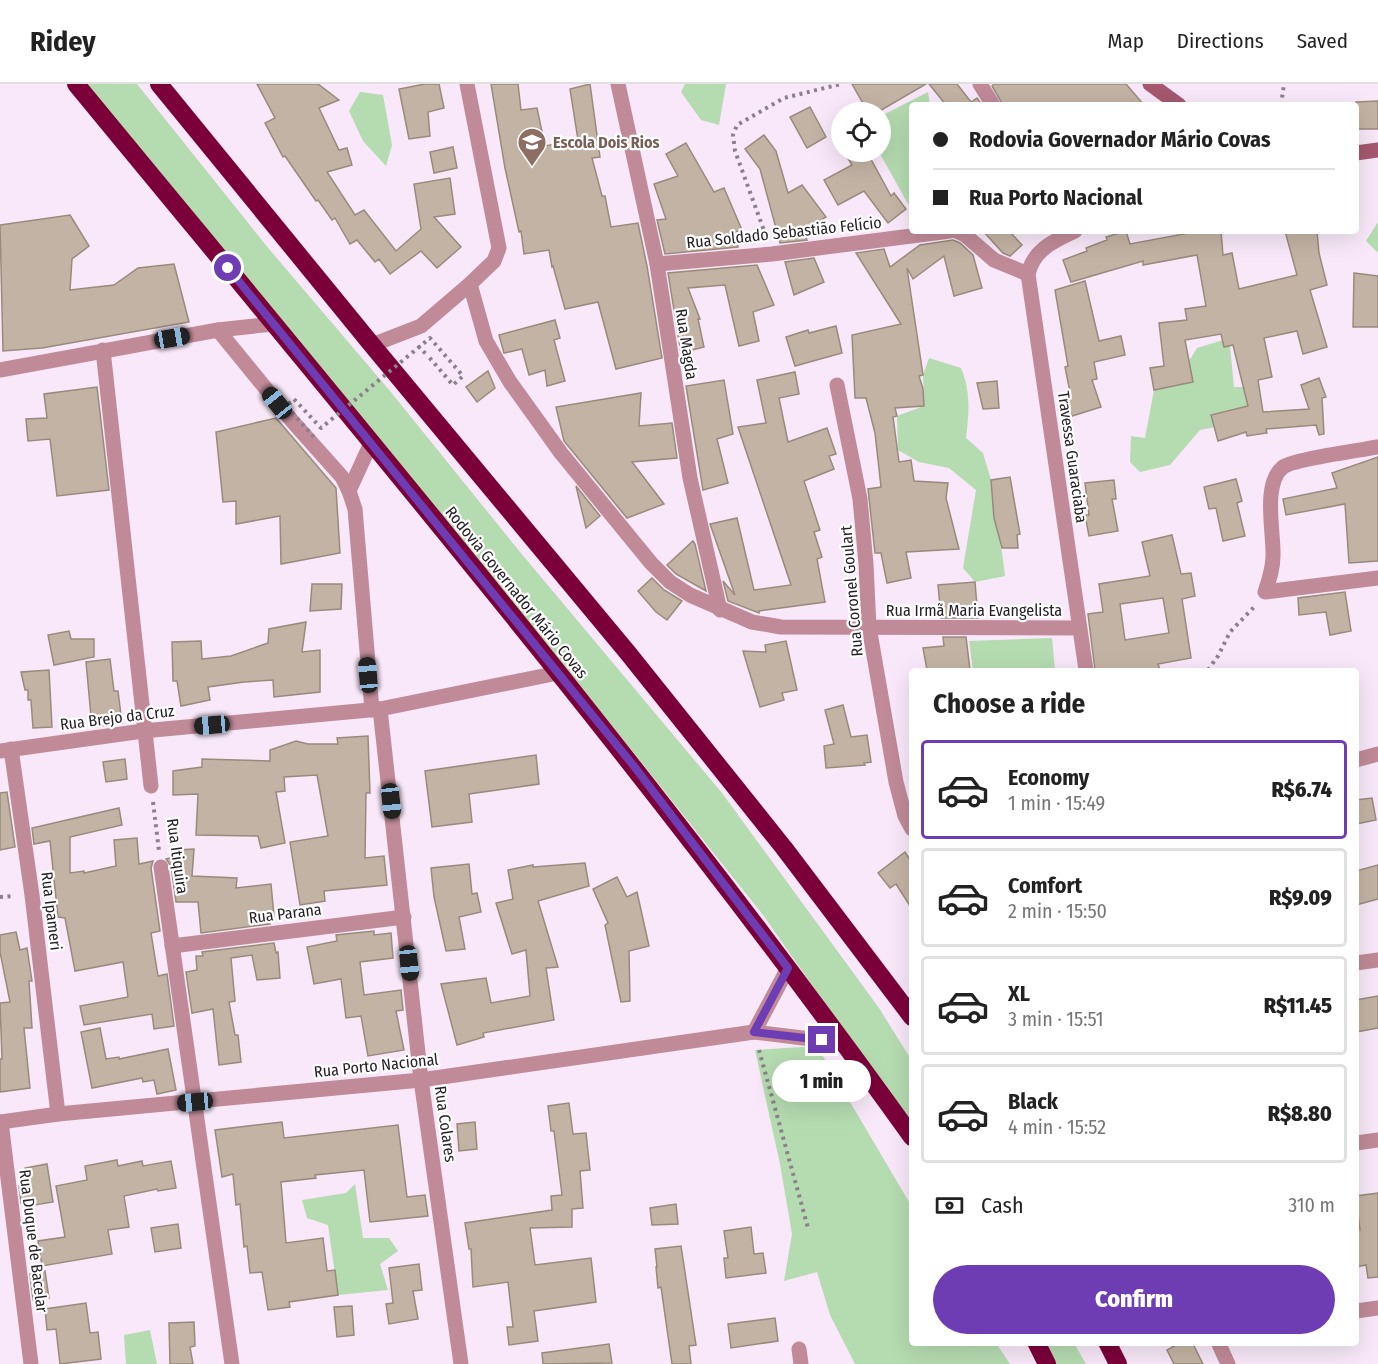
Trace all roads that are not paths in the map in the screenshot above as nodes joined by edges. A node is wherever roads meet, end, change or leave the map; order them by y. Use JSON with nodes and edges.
{"nodes":[{"id":1,"x":76,"y":84,"type":"edge"},
{"id":2,"x":159,"y":84,"type":"edge"},
{"id":3,"x":467,"y":84,"type":"edge"},
{"id":4,"x":618,"y":84,"type":"edge"},
{"id":5,"x":980,"y":84,"type":"edge"},
{"id":6,"x":1150,"y":84,"type":"edge"},
{"id":7,"x":991,"y":102,"type":"edge"},
{"id":8,"x":1175,"y":102,"type":"edge"},
{"id":9,"x":1378,"y":150,"type":"edge"},
{"id":10,"x":1359,"y":153,"type":"edge"},
{"id":11,"x":931,"y":234,"type":"edge"},
{"id":12,"x":959,"y":234,"type":"edge"},
{"id":13,"x":1068,"y":234,"type":"edge"},
{"id":14,"x":657,"y":264,"type":"junction"},
{"id":15,"x":1028,"y":274,"type":"junction"},
{"id":16,"x":470,"y":284,"type":"junction"},
{"id":17,"x":273,"y":324,"type":"junction"},
{"id":18,"x":218,"y":330,"type":"junction"},
{"id":19,"x":372,"y":345,"type":"junction"},
{"id":20,"x":103,"y":350,"type":"junction"},
{"id":21,"x":0,"y":370,"type":"edge"},
{"id":22,"x":837,"y":385,"type":"dead end"},
{"id":23,"x":371,"y":443,"type":"junction"},
{"id":24,"x":1378,"y":447,"type":"edge"},
{"id":25,"x":349,"y":491,"type":"junction"},
{"id":26,"x":1378,"y":578,"type":"edge"},
{"id":27,"x":720,"y":610,"type":"junction"},
{"id":28,"x":869,"y":627,"type":"junction"},
{"id":29,"x":1079,"y":628,"type":"junction"},
{"id":30,"x":1086,"y":668,"type":"edge"},
{"id":31,"x":558,"y":673,"type":"junction"},
{"id":32,"x":376,"y":710,"type":"junction"},
{"id":33,"x":143,"y":731,"type":"junction"},
{"id":34,"x":6,"y":750,"type":"edge"},
{"id":35,"x":1378,"y":754,"type":"edge"},
{"id":36,"x":1359,"y":759,"type":"edge"},
{"id":37,"x":151,"y":786,"type":"road end"},
{"id":38,"x":909,"y":823,"type":"edge"},
{"id":39,"x":161,"y":867,"type":"road end"},
{"id":40,"x":404,"y":917,"type":"junction"},
{"id":41,"x":172,"y":946,"type":"junction"},
{"id":42,"x":1378,"y":960,"type":"edge"},
{"id":43,"x":1359,"y":963,"type":"edge"},
{"id":44,"x":788,"y":968,"type":"junction"},
{"id":45,"x":909,"y":1013,"type":"edge"},
{"id":46,"x":754,"y":1032,"type":"junction"},
{"id":47,"x":844,"y":1043,"type":"junction"},
{"id":48,"x":422,"y":1080,"type":"junction"},
{"id":49,"x":195,"y":1102,"type":"junction"},
{"id":50,"x":58,"y":1114,"type":"junction"},
{"id":51,"x":0,"y":1122,"type":"edge"},
{"id":52,"x":909,"y":1133,"type":"edge"},
{"id":53,"x":1378,"y":1140,"type":"edge"},
{"id":54,"x":1359,"y":1143,"type":"edge"},
{"id":55,"x":1378,"y":1308,"type":"edge"},
{"id":56,"x":1359,"y":1311,"type":"edge"},
{"id":57,"x":1038,"y":1346,"type":"edge"},
{"id":58,"x":1109,"y":1346,"type":"edge"},
{"id":59,"x":1220,"y":1346,"type":"edge"},
{"id":60,"x":31,"y":1364,"type":"edge"},
{"id":61,"x":232,"y":1364,"type":"edge"},
{"id":62,"x":461,"y":1364,"type":"edge"},
{"id":63,"x":1047,"y":1364,"type":"edge"},
{"id":64,"x":1118,"y":1364,"type":"edge"},
{"id":65,"x":1228,"y":1364,"type":"edge"}],
"edges":[{"from":1,"to":17,"type":"highway","name":"Rodovia Governador Mário Covas"},
{"from":2,"to":19,"type":"highway"},
{"from":3,"to":16,"type":"street"},
{"from":4,"to":14,"type":"street","name":"Rua Magda"},
{"from":5,"to":7,"type":"street"},
{"from":6,"to":8,"type":"main road"},
{"from":9,"to":10,"type":"main road"},
{"from":11,"to":14,"type":"street","name":"Rua Soldado Sebastião Felício"},
{"from":12,"to":15,"type":"street"},
{"from":13,"to":15,"type":"street"},
{"from":14,"to":27,"type":"street","name":"Rua Magda"},
{"from":15,"to":29,"type":"street","name":"Travessa Guaraciaba"},
{"from":16,"to":19,"type":"street"},
{"from":16,"to":27,"type":"street","name":"Rua Irmã Maria Evangelista"},
{"from":17,"to":18,"type":"street"},
{"from":17,"to":23,"type":"highway","name":"Rodovia Governador Mário Covas"},
{"from":18,"to":20,"type":"street"},
{"from":18,"to":25,"type":"street"},
{"from":19,"to":45,"type":"highway"},
{"from":20,"to":21,"type":"street"},
{"from":20,"to":33,"type":"street"},
{"from":22,"to":28,"type":"street","name":"Rua Coronel Goulart"},
{"from":23,"to":25,"type":"street"},
{"from":23,"to":31,"type":"highway","name":"Rodovia Governador Mário Covas"},
{"from":24,"to":26,"type":"street"},
{"from":25,"to":32,"type":"street","name":"Rua Colares"},
{"from":27,"to":28,"type":"street","name":"Rua Irmã Maria Evangelista"},
{"from":28,"to":29,"type":"street","name":"Rua Irmã Maria Evangelista"},
{"from":28,"to":38,"type":"street","name":"Rua Coronel Goulart"},
{"from":29,"to":30,"type":"street","name":"Travessa Guaraciaba"},
{"from":31,"to":32,"type":"street","name":"Rua Brejo da Cruz"},
{"from":31,"to":44,"type":"highway","name":"Rodovia Governador Mário Covas"},
{"from":32,"to":33,"type":"street","name":"Rua Brejo da Cruz"},
{"from":32,"to":40,"type":"street","name":"Rua Colares"},
{"from":33,"to":34,"type":"street","name":"Rua Brejo da Cruz"},
{"from":33,"to":37,"type":"street"},
{"from":34,"to":50,"type":"street","name":"Rua Ipameri"},
{"from":35,"to":36,"type":"street"},
{"from":39,"to":41,"type":"street","name":"Rua Itiquira"},
{"from":40,"to":41,"type":"street","name":"Rua Parana"},
{"from":40,"to":48,"type":"street","name":"Rua Colares"},
{"from":41,"to":49,"type":"street","name":"Rua Itiquira"},
{"from":42,"to":43,"type":"street"},
{"from":44,"to":46,"type":"street"},
{"from":44,"to":47,"type":"highway","name":"Rodovia Governador Mário Covas"},
{"from":46,"to":47,"type":"street","name":"Rua Porto Nacional"},
{"from":46,"to":48,"type":"street","name":"Rua Porto Nacional"},
{"from":47,"to":52,"type":"highway","name":"Rodovia Governador Mário Covas"},
{"from":48,"to":49,"type":"street","name":"Rua Porto Nacional"},
{"from":48,"to":62,"type":"street","name":"Rua Colares"},
{"from":49,"to":50,"type":"street","name":"Rua Porto Nacional"},
{"from":49,"to":61,"type":"street","name":"Rua Itiquira"},
{"from":50,"to":51,"type":"street","name":"Rua Porto Nacional"},
{"from":51,"to":60,"type":"street","name":"Rua Duque de Bacelar"},
{"from":53,"to":54,"type":"street"},
{"from":55,"to":56,"type":"street"},
{"from":57,"to":63,"type":"highway"},
{"from":58,"to":64,"type":"highway"},
{"from":59,"to":65,"type":"street"}]}
